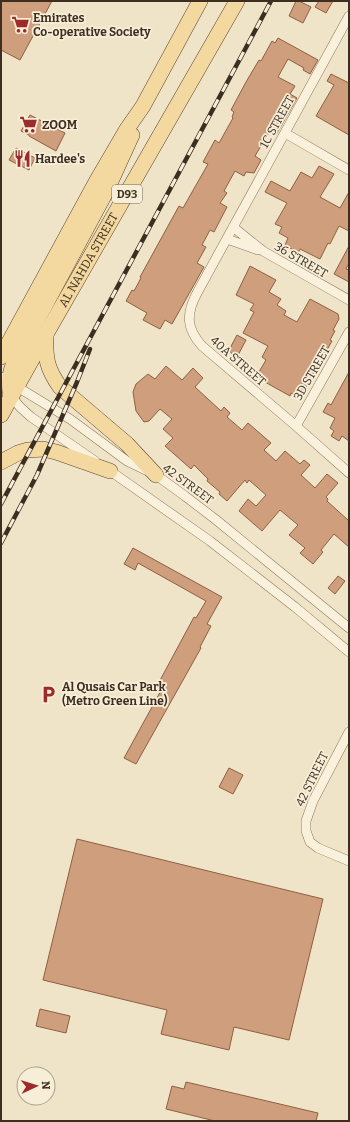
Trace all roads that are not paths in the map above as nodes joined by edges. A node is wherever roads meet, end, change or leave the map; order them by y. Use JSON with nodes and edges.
{"nodes":[{"id":1,"x":200,"y":1,"type":"edge"},
{"id":2,"x":237,"y":1,"type":"edge"},
{"id":3,"x":349,"y":16,"type":"edge"},
{"id":4,"x":143,"y":106,"type":"junction"},
{"id":5,"x":285,"y":134,"type":"junction"},
{"id":6,"x":349,"y":170,"type":"edge"},
{"id":7,"x":233,"y":227,"type":"junction"},
{"id":8,"x":226,"y":239,"type":"junction"},
{"id":9,"x":263,"y":252,"type":"junction"},
{"id":10,"x":349,"y":300,"type":"edge"},
{"id":11,"x":349,"y":332,"type":"edge"},
{"id":12,"x":46,"y":334,"type":"junction"},
{"id":13,"x":1,"y":357,"type":"edge"},
{"id":14,"x":10,"y":386,"type":"edge"},
{"id":15,"x":1,"y":416,"type":"edge"},
{"id":16,"x":296,"y":426,"type":"junction"},
{"id":17,"x":1,"y":462,"type":"edge"},
{"id":18,"x":110,"y":471,"type":"junction"},
{"id":19,"x":349,"y":473,"type":"edge"},
{"id":20,"x":156,"y":475,"type":"junction"},
{"id":21,"x":349,"y":628,"type":"edge"},
{"id":22,"x":349,"y":652,"type":"edge"},
{"id":23,"x":349,"y":732,"type":"edge"},
{"id":24,"x":349,"y":861,"type":"edge"}],
"edges":[{"from":1,"to":4,"type":"main road","number":"D93"},
{"from":2,"to":12,"type":"main road","name":"AL NAHDA STREET","number":"D93"},
{"from":3,"to":5,"type":"street","name":"1C STREET"},
{"from":4,"to":13,"type":"main road","number":"D93"},
{"from":4,"to":14,"type":"main road"},
{"from":5,"to":6,"type":"street"},
{"from":5,"to":7,"type":"street","name":"1C STREET"},
{"from":7,"to":8,"type":"street","name":"1C STREET"},
{"from":7,"to":9,"type":"street","name":"36 STREET"},
{"from":8,"to":9,"type":"street","name":"36 STREET"},
{"from":8,"to":16,"type":"street","name":"40A STREET"},
{"from":9,"to":10,"type":"street","name":"36 STREET"},
{"from":11,"to":16,"type":"street","name":"3D STREET"},
{"from":12,"to":14,"type":"main road","name":"AL NAHDA STREET","number":"D93"},
{"from":12,"to":20,"type":"main road"},
{"from":14,"to":15,"type":"main road","name":"AL NAHDA STREET","number":"D93"},
{"from":14,"to":18,"type":"street"},
{"from":14,"to":20,"type":"street","name":"42 STREET"},
{"from":16,"to":19,"type":"street","name":"40A STREET"},
{"from":17,"to":18,"type":"main road"},
{"from":18,"to":22,"type":"street"},
{"from":20,"to":21,"type":"street","name":"42 STREET"},
{"from":23,"to":24,"type":"street","name":"42 STREET"}]}
